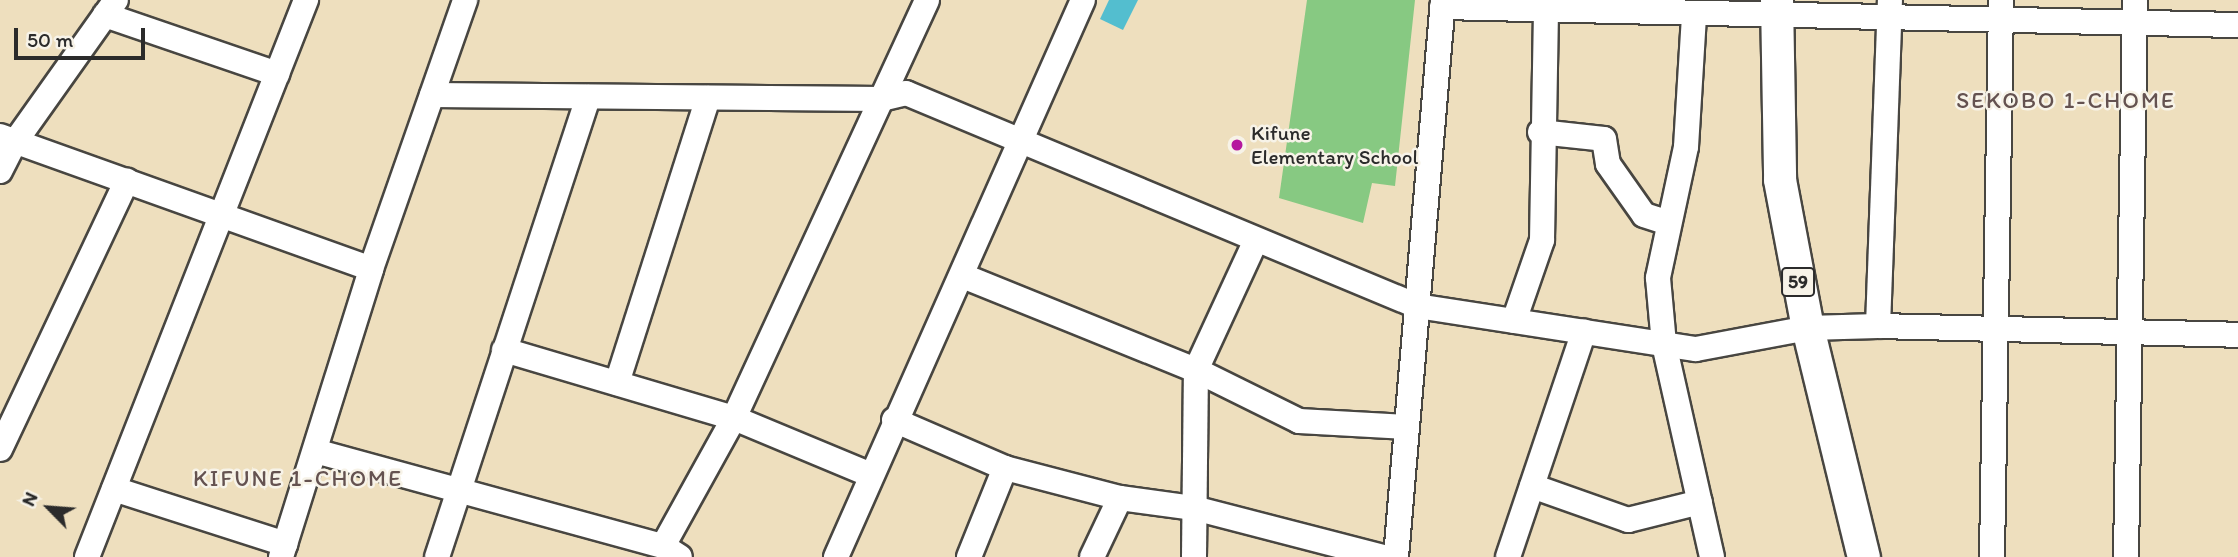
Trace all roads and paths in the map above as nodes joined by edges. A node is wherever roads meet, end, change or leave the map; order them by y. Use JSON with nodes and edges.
{"nodes":[{"id":1,"x":306,"y":0,"type":"edge"},
{"id":2,"x":465,"y":0,"type":"edge"},
{"id":3,"x":927,"y":0,"type":"edge"},
{"id":4,"x":1083,"y":0,"type":"edge"},
{"id":5,"x":1442,"y":4,"type":"edge"},
{"id":6,"x":1623,"y":7,"type":"edge"},
{"id":7,"x":1777,"y":7,"type":"edge"},
{"id":8,"x":110,"y":8,"type":"edge"},
{"id":9,"x":1890,"y":9,"type":"edge"},
{"id":10,"x":2001,"y":9,"type":"edge"},
{"id":11,"x":1546,"y":11,"type":"junction"},
{"id":12,"x":2134,"y":11,"type":"edge"},
{"id":13,"x":1694,"y":16,"type":"junction"},
{"id":14,"x":2238,"y":25,"type":"edge"},
{"id":15,"x":277,"y":74,"type":"junction"},
{"id":16,"x":432,"y":95,"type":"junction"},
{"id":17,"x":588,"y":97,"type":"junction"},
{"id":18,"x":708,"y":98,"type":"junction"},
{"id":19,"x":881,"y":99,"type":"junction"},
{"id":20,"x":1541,"y":132,"type":"junction"},
{"id":21,"x":7,"y":139,"type":"edge"},
{"id":22,"x":1019,"y":142,"type":"junction"},
{"id":23,"x":0,"y":171,"type":"edge"},
{"id":24,"x":127,"y":180,"type":"junction"},
{"id":25,"x":219,"y":215,"type":"junction"},
{"id":26,"x":1669,"y":223,"type":"junction"},
{"id":27,"x":1256,"y":240,"type":"junction"},
{"id":28,"x":371,"y":270,"type":"junction"},
{"id":29,"x":963,"y":276,"type":"junction"},
{"id":30,"x":1417,"y":306,"type":"junction"},
{"id":31,"x":1514,"y":321,"type":"junction"},
{"id":32,"x":1878,"y":326,"type":"junction"},
{"id":33,"x":1808,"y":328,"type":"junction"},
{"id":34,"x":1993,"y":329,"type":"junction"},
{"id":35,"x":1584,"y":331,"type":"junction"},
{"id":36,"x":2127,"y":331,"type":"junction"},
{"id":37,"x":2238,"y":335,"type":"edge"},
{"id":38,"x":1664,"y":344,"type":"junction"},
{"id":39,"x":504,"y":350,"type":"junction"},
{"id":40,"x":1196,"y":370,"type":"junction"},
{"id":41,"x":617,"y":383,"type":"junction"},
{"id":42,"x":734,"y":418,"type":"junction"},
{"id":43,"x":894,"y":421,"type":"junction"},
{"id":44,"x":1407,"y":428,"type":"junction"},
{"id":45,"x":0,"y":449,"type":"edge"},
{"id":46,"x":315,"y":451,"type":"junction"},
{"id":47,"x":1005,"y":468,"type":"junction"},
{"id":48,"x":871,"y":475,"type":"junction"},
{"id":49,"x":1532,"y":486,"type":"junction"},
{"id":50,"x":114,"y":489,"type":"junction"},
{"id":51,"x":457,"y":493,"type":"junction"},
{"id":52,"x":1120,"y":498,"type":"junction"},
{"id":53,"x":1700,"y":502,"type":"junction"},
{"id":54,"x":1194,"y":508,"type":"junction"},
{"id":55,"x":1331,"y":550,"type":"edge"},
{"id":56,"x":283,"y":551,"type":"edge"},
{"id":57,"x":671,"y":551,"type":"edge"},
{"id":58,"x":86,"y":557,"type":"edge"},
{"id":59,"x":437,"y":557,"type":"edge"},
{"id":60,"x":836,"y":557,"type":"edge"},
{"id":61,"x":970,"y":557,"type":"edge"},
{"id":62,"x":1092,"y":557,"type":"edge"},
{"id":63,"x":1194,"y":557,"type":"edge"},
{"id":64,"x":1383,"y":557,"type":"edge"},
{"id":65,"x":1396,"y":557,"type":"edge"},
{"id":66,"x":1508,"y":557,"type":"edge"},
{"id":67,"x":1713,"y":557,"type":"edge"},
{"id":68,"x":1864,"y":557,"type":"edge"},
{"id":69,"x":1992,"y":557,"type":"edge"},
{"id":70,"x":2126,"y":557,"type":"edge"}],
"edges":[{"from":1,"to":15,"type":"street"},
{"from":2,"to":16,"type":"street"},
{"from":3,"to":19,"type":"street"},
{"from":4,"to":22,"type":"street"},
{"from":5,"to":11,"type":"street"},
{"from":5,"to":30,"type":"street"},
{"from":6,"to":11,"type":"street"},
{"from":6,"to":13,"type":"street"},
{"from":7,"to":9,"type":"street"},
{"from":7,"to":13,"type":"street"},
{"from":7,"to":33,"type":"main road","number":"59"},
{"from":8,"to":15,"type":"street"},
{"from":8,"to":21,"type":"street"},
{"from":9,"to":10,"type":"street"},
{"from":9,"to":32,"type":"street"},
{"from":10,"to":12,"type":"street"},
{"from":10,"to":34,"type":"street"},
{"from":11,"to":20,"type":"street"},
{"from":12,"to":14,"type":"street"},
{"from":12,"to":36,"type":"street"},
{"from":13,"to":26,"type":"street"},
{"from":15,"to":25,"type":"street"},
{"from":16,"to":17,"type":"street"},
{"from":16,"to":28,"type":"street"},
{"from":17,"to":18,"type":"street"},
{"from":17,"to":39,"type":"street"},
{"from":18,"to":19,"type":"street"},
{"from":18,"to":41,"type":"street"},
{"from":19,"to":22,"type":"street"},
{"from":19,"to":42,"type":"street"},
{"from":20,"to":26,"type":"street"},
{"from":20,"to":31,"type":"street"},
{"from":21,"to":23,"type":"street"},
{"from":21,"to":24,"type":"street"},
{"from":22,"to":27,"type":"street"},
{"from":22,"to":29,"type":"street"},
{"from":24,"to":25,"type":"street"},
{"from":24,"to":45,"type":"street"},
{"from":25,"to":28,"type":"street"},
{"from":25,"to":50,"type":"street"},
{"from":26,"to":38,"type":"street"},
{"from":27,"to":30,"type":"street"},
{"from":27,"to":40,"type":"street"},
{"from":28,"to":46,"type":"street"},
{"from":29,"to":40,"type":"street"},
{"from":29,"to":43,"type":"street"},
{"from":30,"to":31,"type":"street"},
{"from":30,"to":44,"type":"street"},
{"from":31,"to":35,"type":"street"},
{"from":32,"to":33,"type":"street"},
{"from":32,"to":34,"type":"street"},
{"from":33,"to":38,"type":"street"},
{"from":33,"to":68,"type":"main road","number":"59"},
{"from":34,"to":36,"type":"street"},
{"from":34,"to":69,"type":"street"},
{"from":35,"to":38,"type":"street"},
{"from":35,"to":49,"type":"street"},
{"from":36,"to":37,"type":"street"},
{"from":36,"to":70,"type":"street"},
{"from":38,"to":53,"type":"street"},
{"from":39,"to":41,"type":"street"},
{"from":39,"to":51,"type":"street"},
{"from":40,"to":44,"type":"street"},
{"from":40,"to":54,"type":"street"},
{"from":41,"to":42,"type":"street"},
{"from":42,"to":48,"type":"street"},
{"from":42,"to":57,"type":"street"},
{"from":43,"to":47,"type":"street"},
{"from":43,"to":48,"type":"street"},
{"from":44,"to":65,"type":"street"},
{"from":46,"to":51,"type":"street"},
{"from":46,"to":56,"type":"street"},
{"from":47,"to":52,"type":"street"},
{"from":47,"to":61,"type":"street"},
{"from":48,"to":60,"type":"street"},
{"from":49,"to":53,"type":"street"},
{"from":49,"to":66,"type":"street"},
{"from":50,"to":56,"type":"street"},
{"from":50,"to":58,"type":"street"},
{"from":51,"to":57,"type":"street"},
{"from":51,"to":59,"type":"street"},
{"from":52,"to":54,"type":"street"},
{"from":52,"to":62,"type":"street"},
{"from":53,"to":67,"type":"street"},
{"from":54,"to":55,"type":"street"},
{"from":54,"to":63,"type":"street"},
{"from":55,"to":64,"type":"street"}]}
